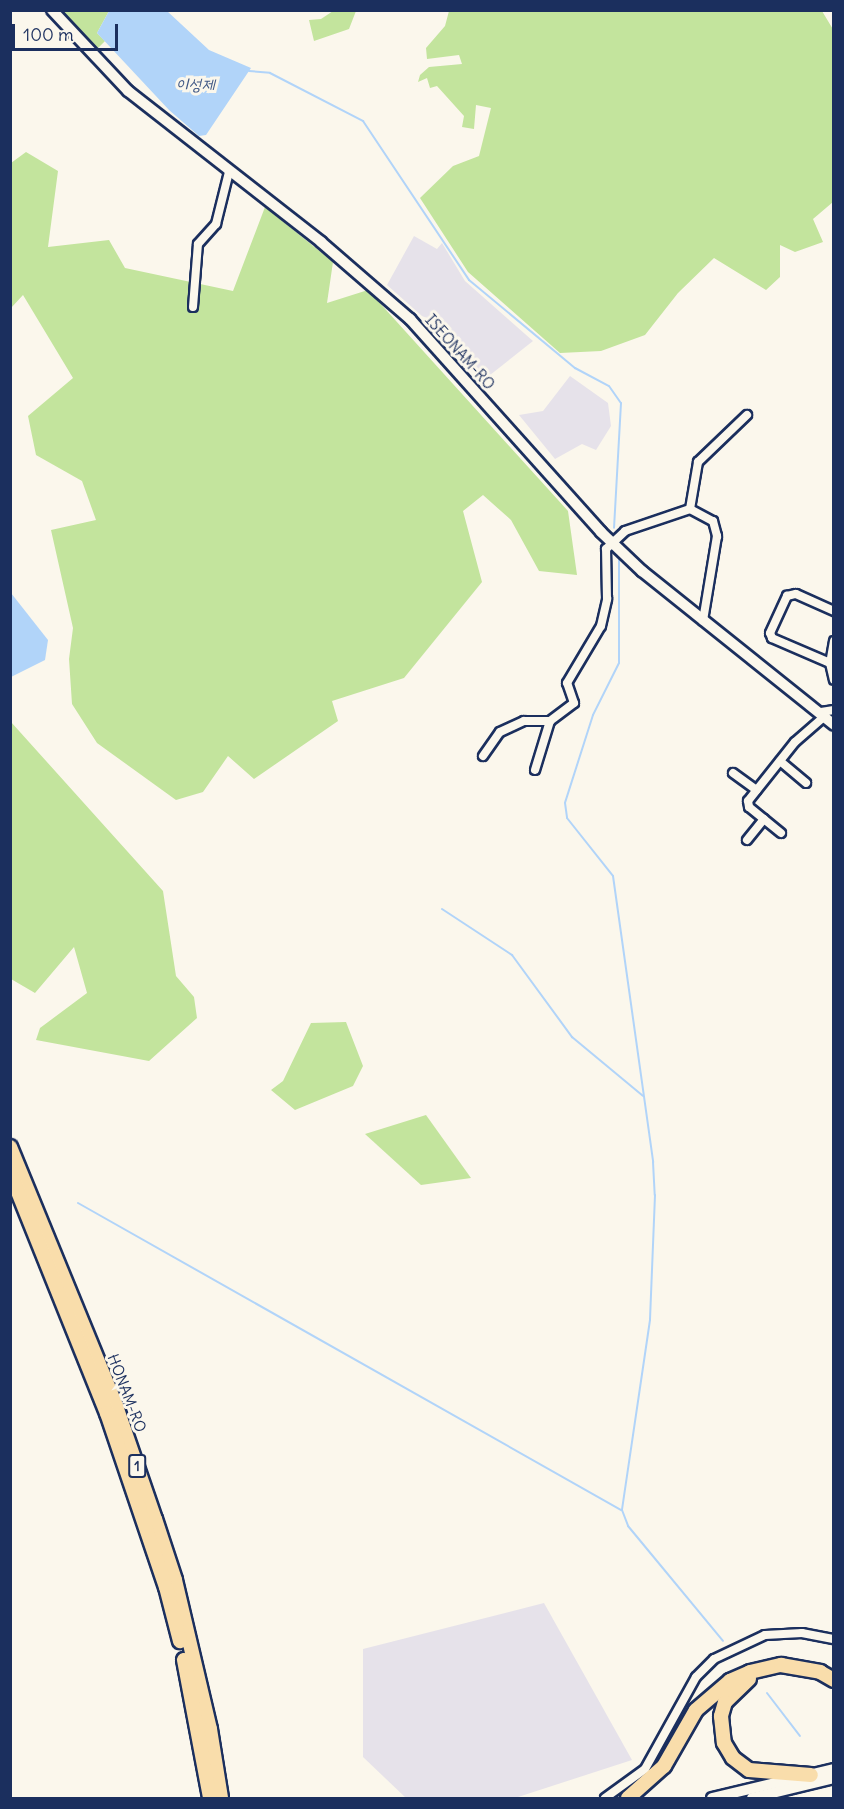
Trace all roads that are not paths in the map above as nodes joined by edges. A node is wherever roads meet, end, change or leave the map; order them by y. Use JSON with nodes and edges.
{"nodes":[{"id":1,"x":52,"y":10,"type":"edge"},
{"id":2,"x":230,"y":172,"type":"junction"},
{"id":3,"x":193,"y":307,"type":"dead end"},
{"id":4,"x":747,"y":415,"type":"dead end"},
{"id":5,"x":690,"y":509,"type":"junction"},
{"id":6,"x":614,"y":544,"type":"junction"},
{"id":7,"x":834,"y":611,"type":"edge"},
{"id":8,"x":703,"y":621,"type":"junction"},
{"id":9,"x":834,"y":641,"type":"edge"},
{"id":10,"x":830,"y":663,"type":"junction"},
{"id":11,"x":834,"y":680,"type":"edge"},
{"id":12,"x":826,"y":713,"type":"edge"},
{"id":13,"x":550,"y":721,"type":"junction"},
{"id":14,"x":834,"y":725,"type":"edge"},
{"id":15,"x":483,"y":756,"type":"dead end"},
{"id":16,"x":780,"y":761,"type":"junction"},
{"id":17,"x":535,"y":770,"type":"dead end"},
{"id":18,"x":734,"y":773,"type":"dead end"},
{"id":19,"x":806,"y":783,"type":"dead end"},
{"id":20,"x":756,"y":790,"type":"junction"},
{"id":21,"x":764,"y":819,"type":"junction"},
{"id":22,"x":781,"y":833,"type":"dead end"},
{"id":23,"x":747,"y":840,"type":"dead end"},
{"id":24,"x":10,"y":1147,"type":"edge"},
{"id":25,"x":10,"y":1172,"type":"edge"},
{"id":26,"x":834,"y":1639,"type":"edge"},
{"id":27,"x":834,"y":1680,"type":"edge"},
{"id":28,"x":834,"y":1689,"type":"edge"},
{"id":29,"x":834,"y":1769,"type":"edge"},
{"id":30,"x":811,"y":1775,"type":"junction"},
{"id":31,"x":834,"y":1778,"type":"edge"},
{"id":32,"x":210,"y":1798,"type":"edge"},
{"id":33,"x":221,"y":1798,"type":"edge"},
{"id":34,"x":605,"y":1798,"type":"edge"},
{"id":35,"x":628,"y":1798,"type":"edge"},
{"id":36,"x":712,"y":1798,"type":"edge"},
{"id":37,"x":753,"y":1798,"type":"edge"}],
"edges":[{"from":1,"to":2,"type":"main road","name":"ISEONAM-RO"},
{"from":2,"to":3,"type":"street"},
{"from":2,"to":6,"type":"main road","name":"ISEONAM-RO"},
{"from":4,"to":5,"type":"street"},
{"from":5,"to":6,"type":"street"},
{"from":5,"to":8,"type":"street"},
{"from":6,"to":8,"type":"main road","name":"ISEONAM-RO"},
{"from":6,"to":13,"type":"street"},
{"from":7,"to":10,"type":"street"},
{"from":8,"to":12,"type":"main road","name":"ISEONAM-RO"},
{"from":9,"to":10,"type":"street"},
{"from":10,"to":11,"type":"street"},
{"from":12,"to":14,"type":"main road","name":"ISEONAM-RO"},
{"from":12,"to":16,"type":"street"},
{"from":13,"to":15,"type":"street"},
{"from":13,"to":17,"type":"street"},
{"from":16,"to":19,"type":"street"},
{"from":16,"to":20,"type":"street"},
{"from":18,"to":20,"type":"street"},
{"from":20,"to":21,"type":"street"},
{"from":21,"to":22,"type":"street"},
{"from":21,"to":23,"type":"street"},
{"from":24,"to":33,"type":"highway","name":"HONAM-RO","number":"1"},
{"from":25,"to":32,"type":"highway","name":"HONAM-RO","number":"1"},
{"from":26,"to":34,"type":"street"},
{"from":27,"to":35,"type":"highway"},
{"from":28,"to":30,"type":"highway"},
{"from":29,"to":30,"type":"main road"},
{"from":30,"to":36,"type":"main road"},
{"from":31,"to":37,"type":"main road"}]}
